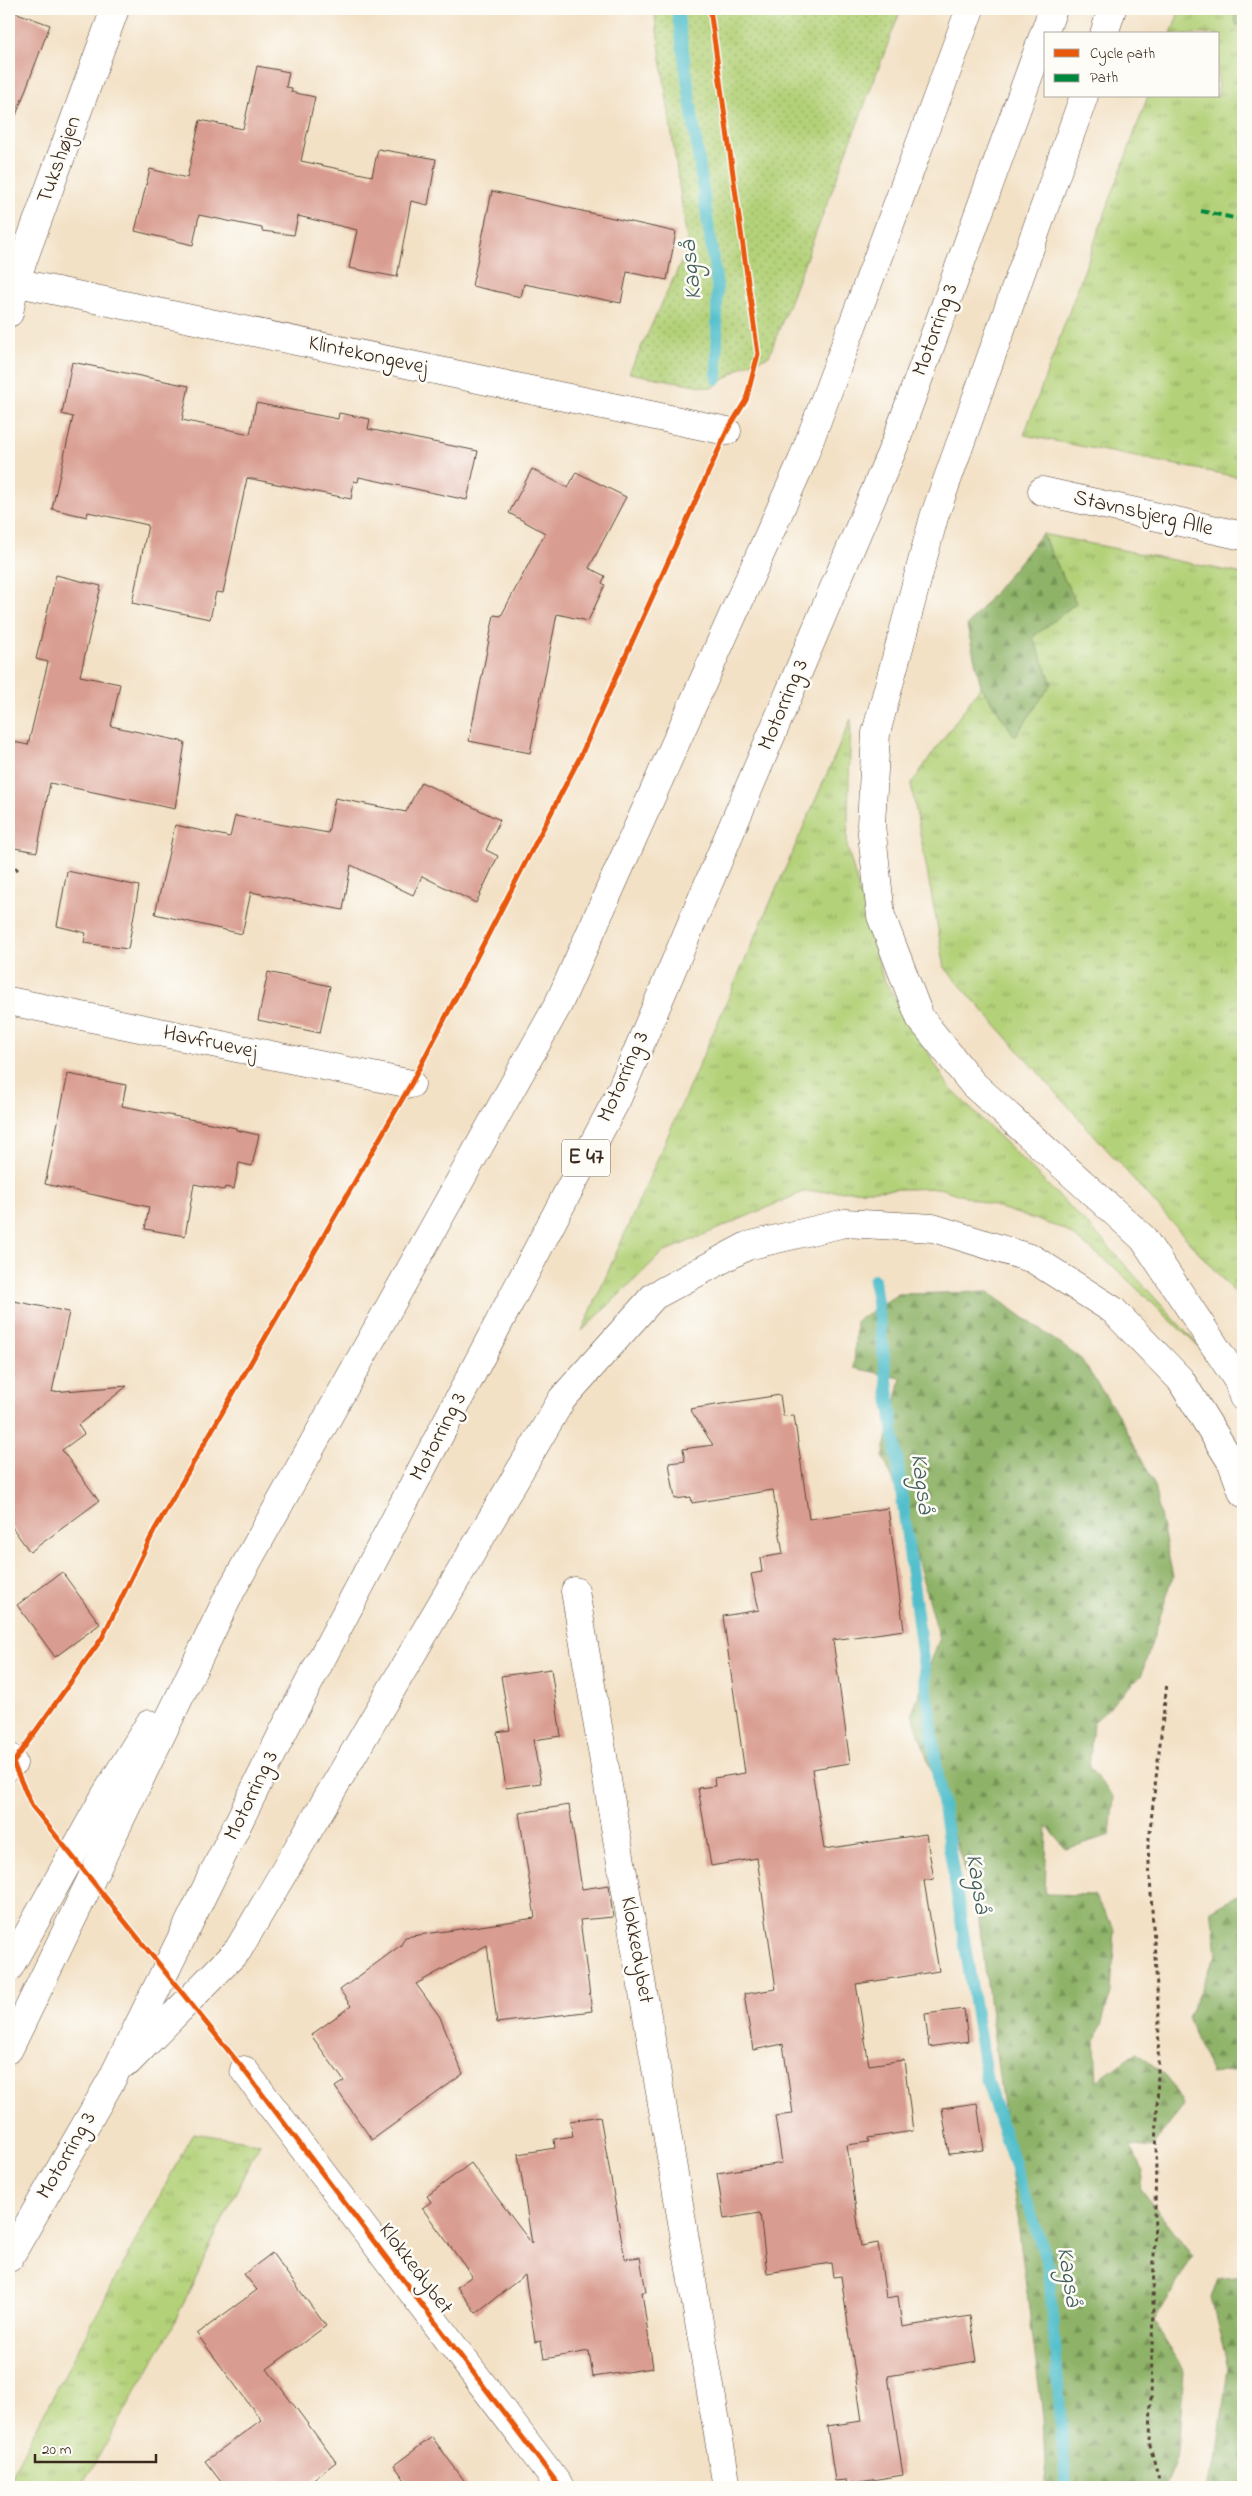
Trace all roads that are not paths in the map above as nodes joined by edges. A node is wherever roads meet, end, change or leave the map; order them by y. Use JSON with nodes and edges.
{"nodes":[{"id":1,"x":115,"y":9,"type":"edge"},
{"id":2,"x":970,"y":9,"type":"edge"},
{"id":3,"x":1053,"y":9,"type":"edge"},
{"id":4,"x":1112,"y":9,"type":"edge"},
{"id":5,"x":1045,"y":32,"type":"edge"},
{"id":6,"x":1105,"y":32,"type":"edge"},
{"id":7,"x":1044,"y":34,"type":"edge"},
{"id":8,"x":1083,"y":98,"type":"edge"},
{"id":9,"x":12,"y":281,"type":"edge"},
{"id":10,"x":9,"y":313,"type":"edge"},
{"id":11,"x":728,"y":431,"type":"dead end"},
{"id":12,"x":1042,"y":491,"type":"dead end"},
{"id":13,"x":1243,"y":536,"type":"edge"},
{"id":14,"x":9,"y":1002,"type":"edge"},
{"id":15,"x":411,"y":1084,"type":"dead end"},
{"id":16,"x":1243,"y":1397,"type":"edge"},
{"id":17,"x":1243,"y":1493,"type":"edge"},
{"id":18,"x":232,"y":1589,"type":"junction"},
{"id":19,"x":575,"y":1591,"type":"dead end"},
{"id":20,"x":9,"y":1968,"type":"edge"},
{"id":21,"x":9,"y":2049,"type":"edge"},
{"id":22,"x":244,"y":2070,"type":"dead end"},
{"id":23,"x":112,"y":2079,"type":"junction"},
{"id":24,"x":9,"y":2258,"type":"edge"},
{"id":25,"x":560,"y":2487,"type":"edge"},
{"id":26,"x":727,"y":2487,"type":"edge"}],
"edges":[{"from":1,"to":9,"type":"main road","name":"Tukshøjen"},
{"from":2,"to":18,"type":"main road"},
{"from":3,"to":5,"type":"main road","name":"Motorring 3","number":"E 47"},
{"from":4,"to":6,"type":"main road"},
{"from":7,"to":23,"type":"main road","name":"Motorring 3","number":"E 47"},
{"from":8,"to":16,"type":"main road"},
{"from":9,"to":10,"type":"main road","name":"Tukshøjen"},
{"from":9,"to":11,"type":"main road","name":"Klintekongevej"},
{"from":12,"to":13,"type":"main road","name":"Stavnsbjerg Alle"},
{"from":14,"to":15,"type":"main road","name":"Havfruevej"},
{"from":17,"to":23,"type":"main road"},
{"from":18,"to":20,"type":"main road"},
{"from":18,"to":21,"type":"main road"},
{"from":19,"to":26,"type":"main road","name":"Klokkedybet"},
{"from":22,"to":25,"type":"main road","name":"Klokkedybet"},
{"from":23,"to":24,"type":"main road","name":"Motorring 3","number":"E 47"}]}
